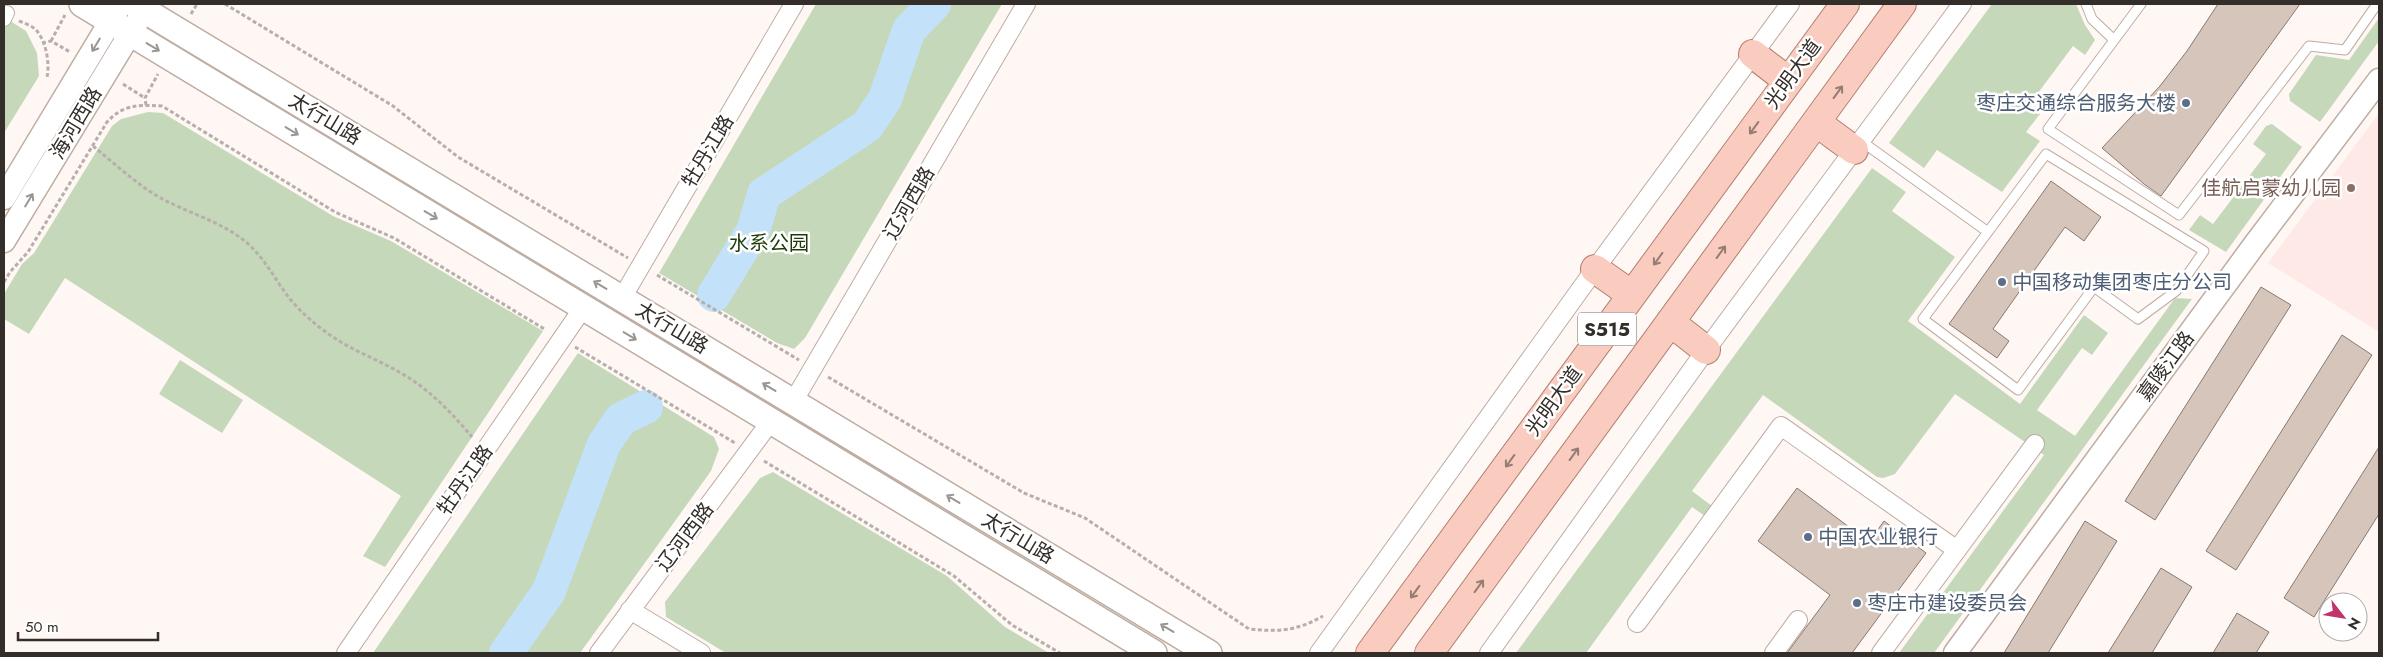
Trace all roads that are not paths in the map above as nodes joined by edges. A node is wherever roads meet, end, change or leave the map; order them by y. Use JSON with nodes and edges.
{"nodes":[{"id":1,"x":794,"y":4,"type":"edge"},
{"id":2,"x":1026,"y":4,"type":"edge"},
{"id":3,"x":1790,"y":4,"type":"edge"},
{"id":4,"x":1845,"y":4,"type":"edge"},
{"id":5,"x":1902,"y":4,"type":"edge"},
{"id":6,"x":1962,"y":4,"type":"edge"},
{"id":7,"x":2086,"y":4,"type":"edge"},
{"id":8,"x":2141,"y":4,"type":"edge"},
{"id":9,"x":2378,"y":4,"type":"edge"},
{"id":10,"x":75,"y":7,"type":"edge"},
{"id":11,"x":131,"y":13,"type":"edge"},
{"id":12,"x":2114,"y":40,"type":"junction"},
{"id":13,"x":1753,"y":54,"type":"junction"},
{"id":14,"x":2379,"y":80,"type":"edge"},
{"id":15,"x":1788,"y":81,"type":"junction"},
{"id":16,"x":1816,"y":122,"type":"junction"},
{"id":17,"x":1858,"y":146,"type":"junction"},
{"id":18,"x":4,"y":198,"type":"edge"},
{"id":19,"x":1988,"y":232,"type":"junction"},
{"id":20,"x":4,"y":241,"type":"edge"},
{"id":21,"x":1595,"y":268,"type":"junction"},
{"id":22,"x":1632,"y":295,"type":"junction"},
{"id":23,"x":622,"y":298,"type":"junction"},
{"id":24,"x":583,"y":308,"type":"junction"},
{"id":25,"x":1670,"y":322,"type":"junction"},
{"id":26,"x":1706,"y":350,"type":"junction"},
{"id":27,"x":794,"y":402,"type":"junction"},
{"id":28,"x":771,"y":421,"type":"junction"},
{"id":29,"x":2035,"y":444,"type":"dead end"},
{"id":30,"x":1957,"y":550,"type":"junction"},
{"id":31,"x":630,"y":610,"type":"junction"},
{"id":32,"x":1798,"y":620,"type":"dead end"},
{"id":33,"x":1637,"y":623,"type":"dead end"},
{"id":34,"x":346,"y":653,"type":"edge"},
{"id":35,"x":599,"y":653,"type":"edge"},
{"id":36,"x":701,"y":653,"type":"edge"},
{"id":37,"x":1154,"y":653,"type":"edge"},
{"id":38,"x":1209,"y":653,"type":"edge"},
{"id":39,"x":1319,"y":653,"type":"edge"},
{"id":40,"x":1370,"y":653,"type":"edge"},
{"id":41,"x":1429,"y":653,"type":"edge"},
{"id":42,"x":1489,"y":653,"type":"edge"},
{"id":43,"x":1774,"y":653,"type":"edge"},
{"id":44,"x":1881,"y":653,"type":"edge"},
{"id":45,"x":1954,"y":653,"type":"edge"}],
"edges":[{"from":1,"to":23,"type":"street","name":"牡丹江路"},
{"from":2,"to":27,"type":"street","name":"辽河西路"},
{"from":3,"to":13,"type":"street","number":"S515"},
{"from":4,"to":15,"type":"main road","name":"光明大道","number":"S515"},
{"from":16,"to":5,"type":"main road","number":"S515","one_way":true},
{"from":6,"to":17,"type":"street"},
{"from":7,"to":12,"type":"lane"},
{"from":8,"to":12,"type":"lane"},
{"from":9,"to":12,"type":"lane"},
{"from":10,"to":11,"type":"main road","name":"太行山路"},
{"from":11,"to":18,"type":"street","name":"海河西路","one_way":true},
{"from":20,"to":11,"type":"street","name":"海河西路","one_way":true},
{"from":23,"to":11,"type":"main road","name":"太行山路","one_way":true},
{"from":11,"to":24,"type":"main road","name":"太行山路","one_way":true},
{"from":13,"to":15,"type":"main road"},
{"from":13,"to":21,"type":"street","number":"S515"},
{"from":14,"to":45,"type":"street","name":"嘉陵江路"},
{"from":15,"to":22,"type":"main road","name":"光明大道","number":"S515","one_way":true},
{"from":16,"to":17,"type":"main road"},
{"from":25,"to":16,"type":"main road","number":"S515","one_way":true},
{"from":17,"to":19,"type":"lane"},
{"from":17,"to":26,"type":"street"},
{"from":19,"to":19,"type":"lane"},
{"from":21,"to":22,"type":"main road"},
{"from":21,"to":39,"type":"street","number":"S515"},
{"from":22,"to":40,"type":"main road","name":"光明大道","number":"S515","one_way":true},
{"from":27,"to":23,"type":"main road","name":"太行山路","one_way":true},
{"from":24,"to":28,"type":"main road","name":"太行山路","one_way":true},
{"from":24,"to":34,"type":"street","name":"牡丹江路"},
{"from":25,"to":26,"type":"main road"},
{"from":41,"to":25,"type":"main road","number":"S515","one_way":true},
{"from":26,"to":42,"type":"street"},
{"from":38,"to":27,"type":"main road","name":"太行山路","one_way":true},
{"from":28,"to":31,"type":"street","name":"辽河西路"},
{"from":28,"to":37,"type":"main road","name":"太行山路"},
{"from":29,"to":30,"type":"street"},
{"from":30,"to":33,"type":"street"},
{"from":30,"to":44,"type":"street"},
{"from":31,"to":35,"type":"street","name":"辽河西路"},
{"from":31,"to":36,"type":"street"},
{"from":32,"to":43,"type":"street"}]}
